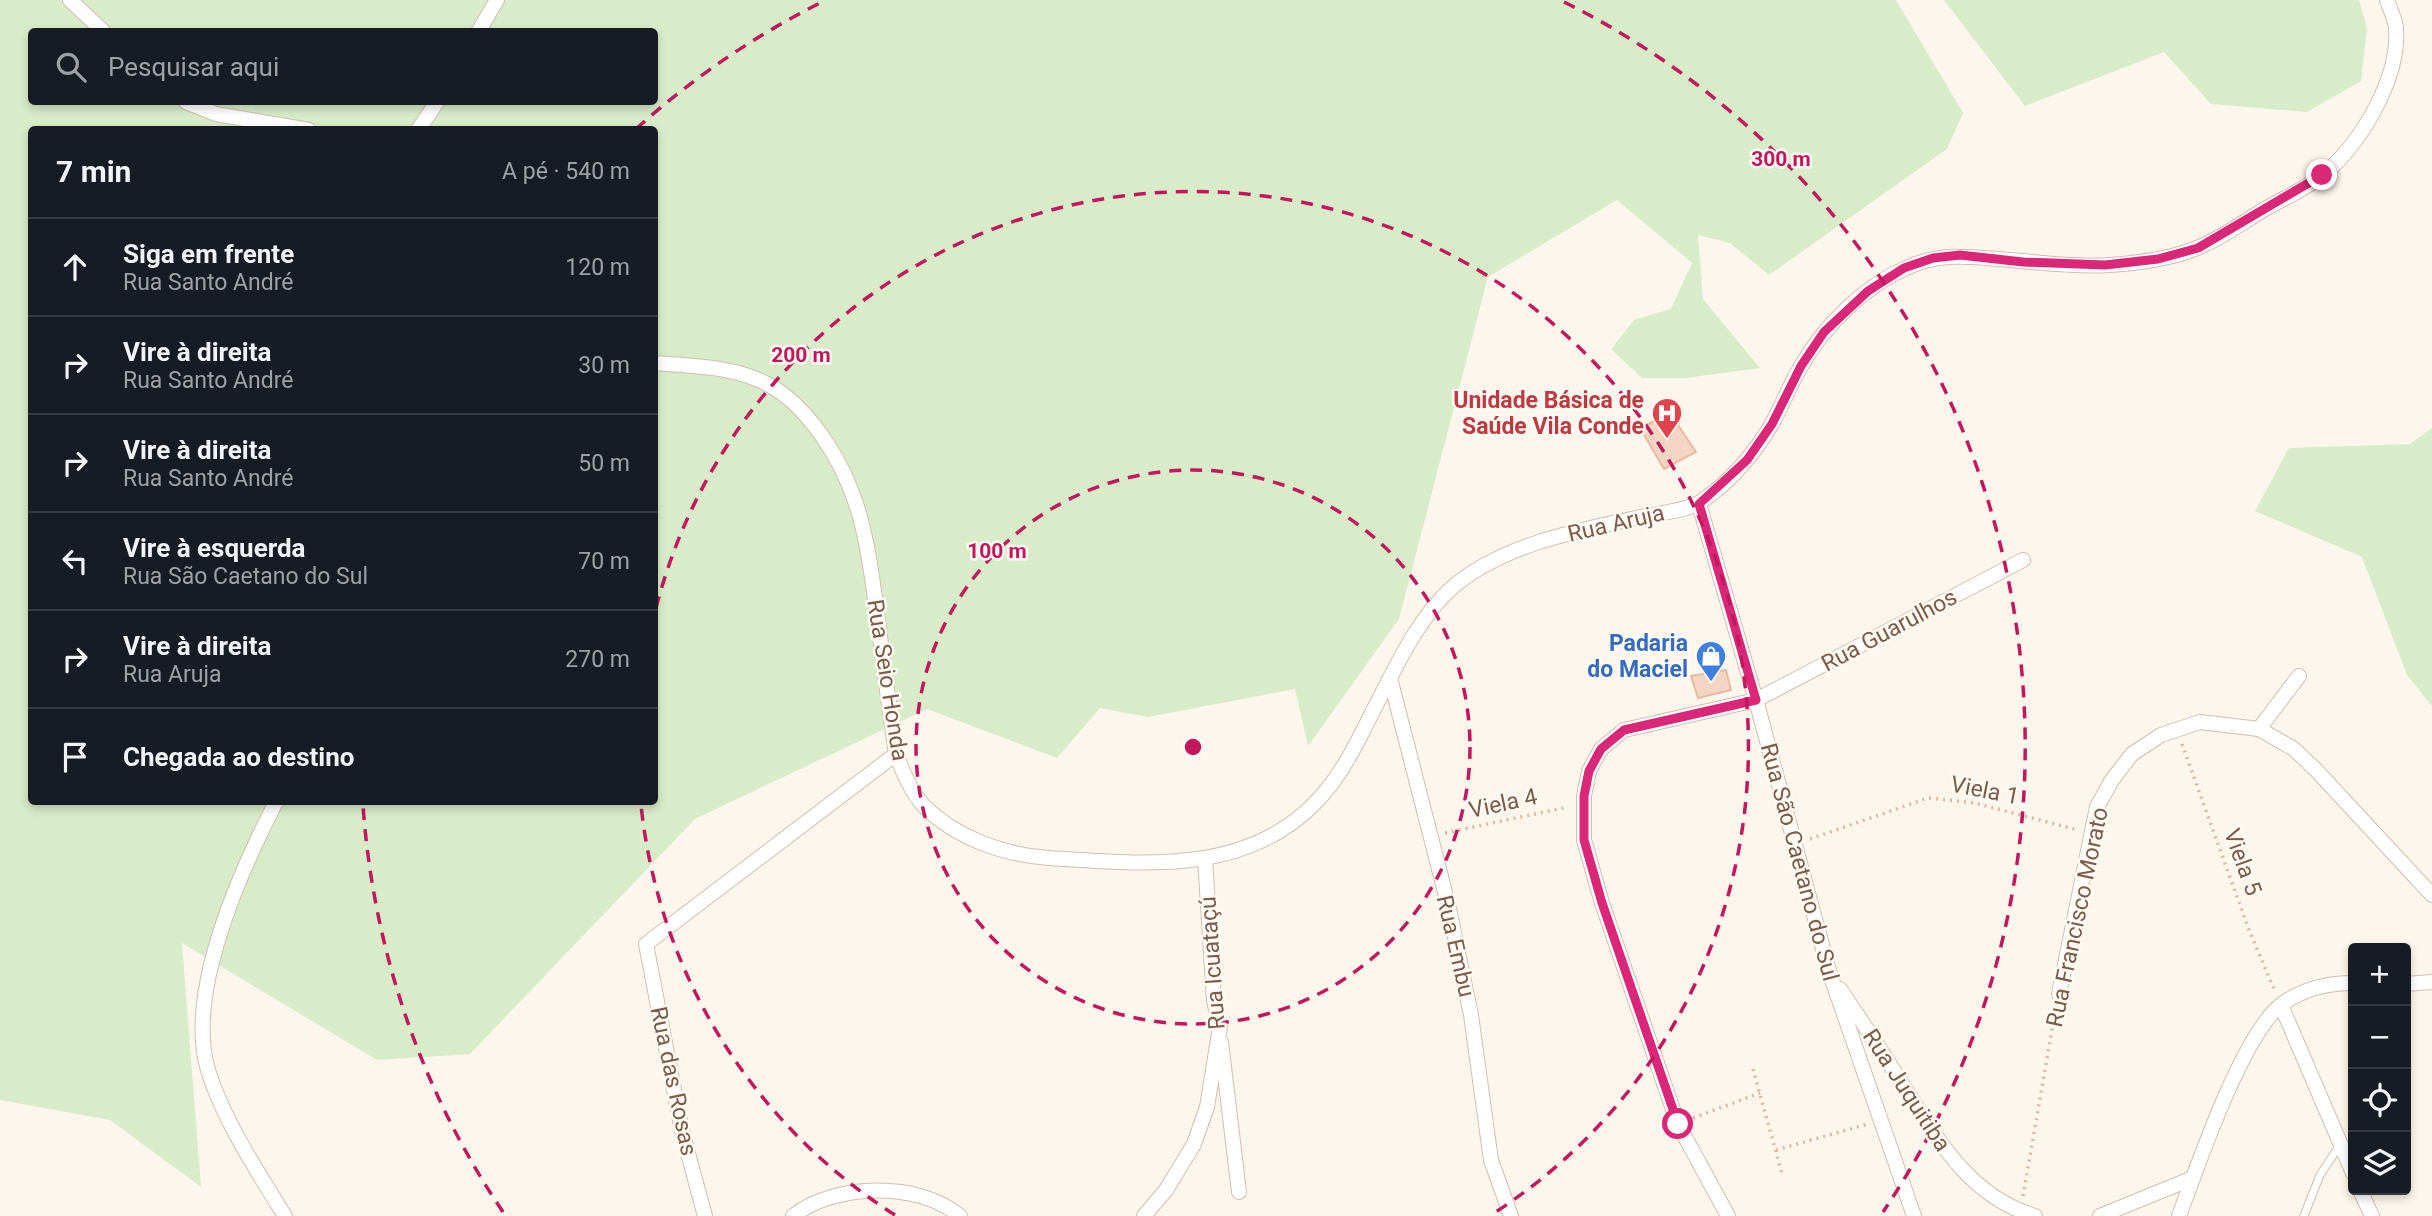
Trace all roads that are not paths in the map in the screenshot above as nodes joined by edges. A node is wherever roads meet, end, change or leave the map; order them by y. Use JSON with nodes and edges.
{"nodes":[{"id":1,"x":70,"y":0,"type":"edge"},
{"id":2,"x":497,"y":0,"type":"edge"},
{"id":3,"x":2388,"y":0,"type":"edge"},
{"id":4,"x":100,"y":28,"type":"edge"},
{"id":5,"x":480,"y":28,"type":"edge"},
{"id":6,"x":194,"y":105,"type":"edge"},
{"id":7,"x":435,"y":105,"type":"edge"},
{"id":8,"x":286,"y":126,"type":"edge"},
{"id":9,"x":421,"y":126,"type":"edge"},
{"id":10,"x":658,"y":363,"type":"edge"},
{"id":11,"x":1699,"y":504,"type":"junction"},
{"id":12,"x":2023,"y":560,"type":"dead end"},
{"id":13,"x":2299,"y":677,"type":"dead end"},
{"id":14,"x":1390,"y":678,"type":"junction"},
{"id":15,"x":1756,"y":700,"type":"junction"},
{"id":16,"x":2259,"y":729,"type":"junction"},
{"id":17,"x":896,"y":754,"type":"junction"},
{"id":18,"x":274,"y":805,"type":"edge"},
{"id":19,"x":1205,"y":858,"type":"junction"},
{"id":20,"x":2432,"y":895,"type":"edge"},
{"id":21,"x":1829,"y":971,"type":"junction"},
{"id":22,"x":2432,"y":982,"type":"edge"},
{"id":23,"x":2348,"y":984,"type":"edge"},
{"id":24,"x":2411,"y":984,"type":"edge"},
{"id":25,"x":2059,"y":995,"type":"road end"},
{"id":26,"x":2281,"y":1005,"type":"junction"},
{"id":27,"x":1220,"y":1027,"type":"junction"},
{"id":28,"x":2341,"y":1144,"type":"junction"},
{"id":29,"x":2348,"y":1161,"type":"edge"},
{"id":30,"x":2193,"y":1178,"type":"junction"},
{"id":31,"x":1239,"y":1192,"type":"dead end"},
{"id":32,"x":2362,"y":1195,"type":"edge"},
{"id":33,"x":2370,"y":1214,"type":"edge"},
{"id":34,"x":285,"y":1216,"type":"edge"},
{"id":35,"x":705,"y":1216,"type":"edge"},
{"id":36,"x":793,"y":1216,"type":"edge"},
{"id":37,"x":960,"y":1216,"type":"edge"},
{"id":38,"x":1144,"y":1216,"type":"edge"},
{"id":39,"x":1511,"y":1216,"type":"edge"},
{"id":40,"x":1728,"y":1216,"type":"edge"},
{"id":41,"x":1913,"y":1216,"type":"edge"},
{"id":42,"x":2035,"y":1216,"type":"edge"},
{"id":43,"x":2099,"y":1216,"type":"edge"},
{"id":44,"x":2179,"y":1216,"type":"edge"},
{"id":45,"x":2304,"y":1216,"type":"edge"}],
"edges":[{"from":1,"to":4,"type":"street"},
{"from":2,"to":5,"type":"street"},
{"from":3,"to":11,"type":"street"},
{"from":6,"to":8,"type":"street"},
{"from":7,"to":9,"type":"street"},
{"from":10,"to":17,"type":"street","name":"Rua Seio Honda"},
{"from":11,"to":14,"type":"street","name":"Rua Aruja"},
{"from":11,"to":15,"type":"street","name":"Rua São Caetano do Sul"},
{"from":12,"to":15,"type":"street","name":"Rua Guarulhos"},
{"from":13,"to":16,"type":"street"},
{"from":14,"to":19,"type":"street","name":"Rua Seio Honda"},
{"from":14,"to":39,"type":"street","name":"Rua Embu"},
{"from":15,"to":21,"type":"street","name":"Rua São Caetano do Sul"},
{"from":15,"to":40,"type":"street","name":"Rua Guarulhos"},
{"from":16,"to":20,"type":"street","name":"Rua Francisco Morato"},
{"from":16,"to":25,"type":"street","name":"Rua Francisco Morato"},
{"from":17,"to":19,"type":"street","name":"Rua Seio Honda"},
{"from":17,"to":35,"type":"street","name":"Rua das Rosas"},
{"from":18,"to":34,"type":"street"},
{"from":19,"to":27,"type":"street","name":"Rua Icuataçú"},
{"from":21,"to":41,"type":"street","name":"Rua São Caetano do Sul"},
{"from":21,"to":42,"type":"street","name":"Rua Juquitiba"},
{"from":22,"to":24,"type":"street"},
{"from":23,"to":26,"type":"street"},
{"from":26,"to":28,"type":"street"},
{"from":26,"to":30,"type":"street"},
{"from":27,"to":31,"type":"street"},
{"from":27,"to":38,"type":"street","name":"Rua Icuataçú"},
{"from":28,"to":29,"type":"street"},
{"from":28,"to":45,"type":"lane"},
{"from":30,"to":43,"type":"street"},
{"from":30,"to":44,"type":"street"},
{"from":32,"to":33,"type":"street"},
{"from":36,"to":37,"type":"street"}]}
